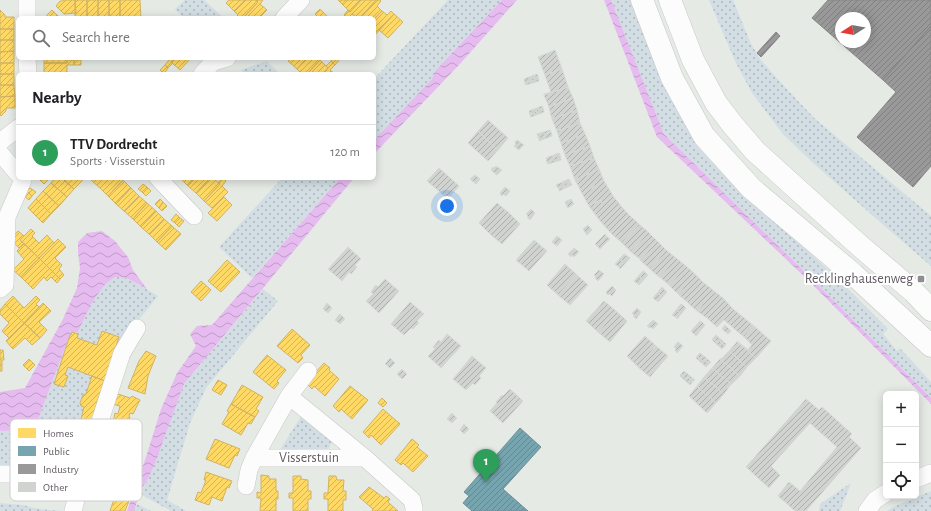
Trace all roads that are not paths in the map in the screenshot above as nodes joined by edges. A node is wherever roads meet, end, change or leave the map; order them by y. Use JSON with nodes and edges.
{"nodes":[{"id":1,"x":27,"y":0,"type":"edge"},
{"id":2,"x":301,"y":0,"type":"edge"},
{"id":3,"x":642,"y":0,"type":"edge"},
{"id":4,"x":670,"y":0,"type":"edge"},
{"id":5,"x":27,"y":16,"type":"edge"},
{"id":6,"x":286,"y":16,"type":"edge"},
{"id":7,"x":27,"y":60,"type":"edge"},
{"id":8,"x":220,"y":60,"type":"edge"},
{"id":9,"x":28,"y":72,"type":"edge"},
{"id":10,"x":204,"y":72,"type":"edge"},
{"id":11,"x":16,"y":130,"type":"edge"},
{"id":12,"x":0,"y":142,"type":"edge"},
{"id":13,"x":0,"y":153,"type":"edge"},
{"id":14,"x":16,"y":170,"type":"edge"},
{"id":15,"x":21,"y":180,"type":"edge"},
{"id":16,"x":160,"y":180,"type":"edge"},
{"id":17,"x":194,"y":216,"type":"dead end"},
{"id":18,"x":0,"y":289,"type":"edge"},
{"id":19,"x":931,"y":310,"type":"edge"},
{"id":20,"x":137,"y":328,"type":"dead end"},
{"id":21,"x":931,"y":346,"type":"edge"},
{"id":22,"x":308,"y":371,"type":"dead end"},
{"id":23,"x":289,"y":396,"type":"junction"},
{"id":24,"x":101,"y":419,"type":"edge"},
{"id":25,"x":254,"y":458,"type":"junction"},
{"id":26,"x":364,"y":458,"type":"junction"},
{"id":27,"x":931,"y":473,"type":"edge"},
{"id":28,"x":919,"y":478,"type":"edge"},
{"id":29,"x":246,"y":486,"type":"dead end"},
{"id":30,"x":883,"y":495,"type":"edge"},
{"id":31,"x":76,"y":501,"type":"edge"},
{"id":32,"x":73,"y":511,"type":"edge"},
{"id":33,"x":414,"y":511,"type":"edge"},
{"id":34,"x":867,"y":511,"type":"edge"}],
"edges":[{"from":1,"to":5,"type":"street"},
{"from":2,"to":6,"type":"street"},
{"from":3,"to":21,"type":"street"},
{"from":4,"to":19,"type":"street"},
{"from":7,"to":9,"type":"street"},
{"from":8,"to":10,"type":"street"},
{"from":11,"to":12,"type":"street"},
{"from":13,"to":14,"type":"street"},
{"from":15,"to":18,"type":"street"},
{"from":16,"to":17,"type":"street"},
{"from":20,"to":24,"type":"street"},
{"from":22,"to":23,"type":"street","name":"Visserstuin"},
{"from":23,"to":25,"type":"street","name":"Visserstuin"},
{"from":23,"to":26,"type":"street","name":"Visserstuin"},
{"from":25,"to":26,"type":"street","name":"Visserstuin"},
{"from":25,"to":29,"type":"street","name":"Visserstuin"},
{"from":26,"to":33,"type":"street","name":"Visserstuin"},
{"from":27,"to":28,"type":"street"},
{"from":30,"to":34,"type":"street"},
{"from":31,"to":32,"type":"street"}]}
